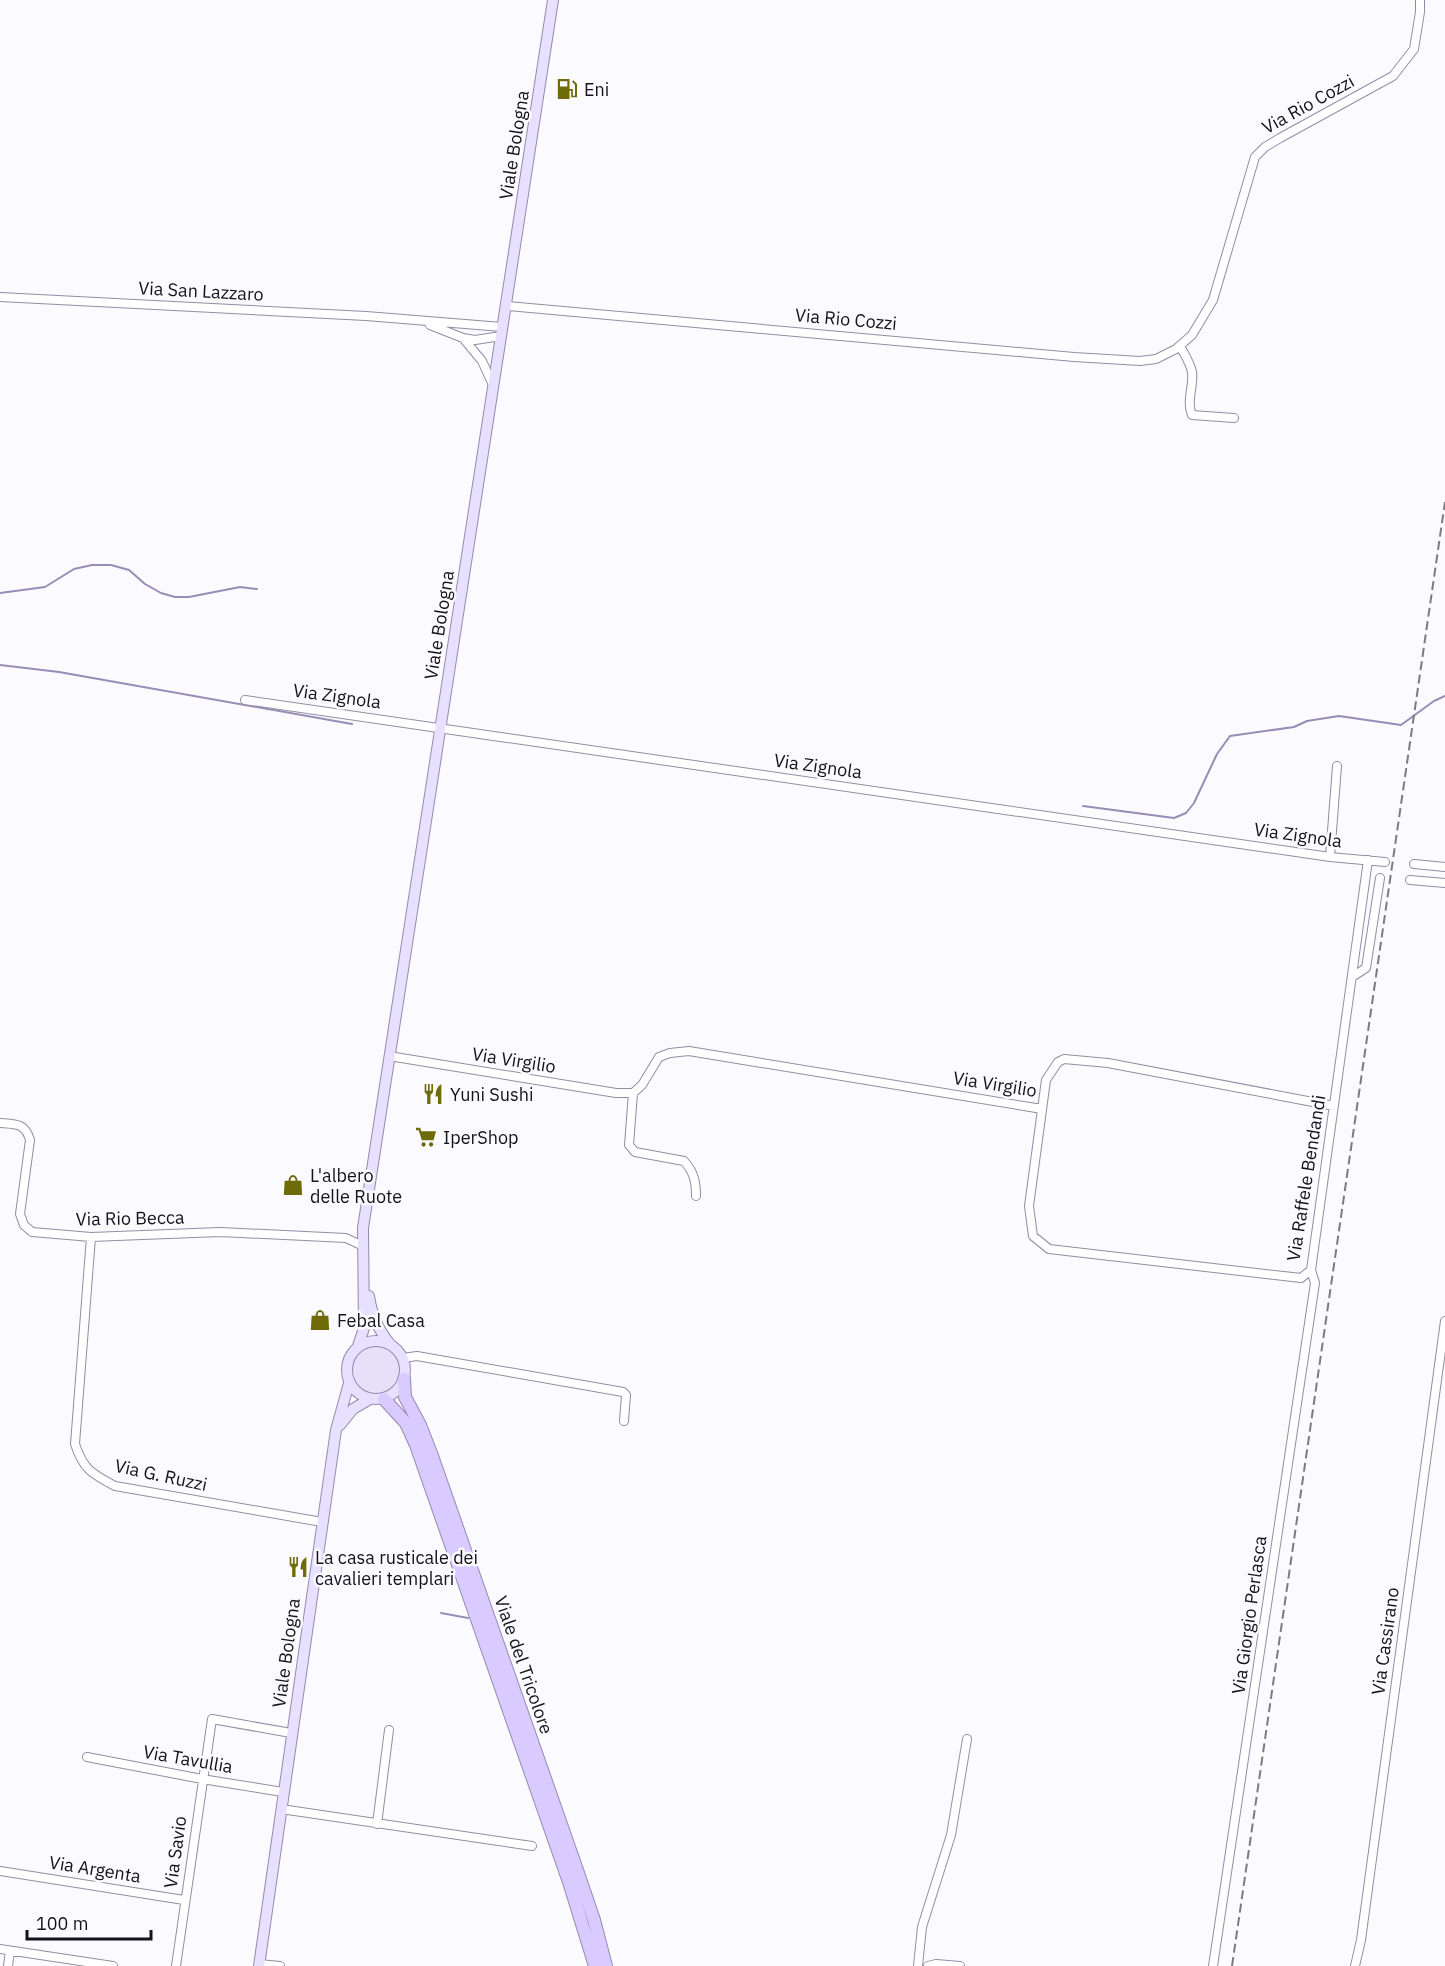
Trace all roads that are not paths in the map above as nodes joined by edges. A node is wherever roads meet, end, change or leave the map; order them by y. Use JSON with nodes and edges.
{"nodes":[{"id":1,"x":553,"y":0,"type":"edge"},
{"id":2,"x":1420,"y":0,"type":"edge"},
{"id":3,"x":0,"y":297,"type":"edge"},
{"id":4,"x":507,"y":306,"type":"junction"},
{"id":5,"x":401,"y":319,"type":"junction"},
{"id":6,"x":501,"y":332,"type":"junction"},
{"id":7,"x":463,"y":338,"type":"junction"},
{"id":8,"x":1180,"y":346,"type":"junction"},
{"id":9,"x":493,"y":385,"type":"junction"},
{"id":10,"x":1234,"y":418,"type":"dead end"},
{"id":11,"x":245,"y":700,"type":"dead end"},
{"id":12,"x":440,"y":728,"type":"junction"},
{"id":13,"x":1337,"y":766,"type":"dead end"},
{"id":14,"x":1330,"y":857,"type":"junction"},
{"id":15,"x":1368,"y":860,"type":"junction"},
{"id":16,"x":1385,"y":862,"type":"dead end"},
{"id":17,"x":1414,"y":864,"type":"dead end"},
{"id":18,"x":1445,"y":867,"type":"edge"},
{"id":19,"x":1380,"y":878,"type":"dead end"},
{"id":20,"x":1410,"y":880,"type":"dead end"},
{"id":21,"x":1445,"y":883,"type":"edge"},
{"id":22,"x":1352,"y":977,"type":"junction"},
{"id":23,"x":389,"y":1056,"type":"junction"},
{"id":24,"x":633,"y":1093,"type":"junction"},
{"id":25,"x":1334,"y":1106,"type":"junction"},
{"id":26,"x":1042,"y":1109,"type":"junction"},
{"id":27,"x":0,"y":1123,"type":"edge"},
{"id":28,"x":696,"y":1196,"type":"dead end"},
{"id":29,"x":90,"y":1237,"type":"junction"},
{"id":30,"x":363,"y":1251,"type":"junction"},
{"id":31,"x":1311,"y":1270,"type":"junction"},
{"id":32,"x":1445,"y":1320,"type":"edge"},
{"id":33,"x":390,"y":1344,"type":"junction"},
{"id":34,"x":358,"y":1346,"type":"junction"},
{"id":35,"x":403,"y":1358,"type":"junction"},
{"id":36,"x":404,"y":1379,"type":"junction"},
{"id":37,"x":349,"y":1383,"type":"junction"},
{"id":38,"x":370,"y":1399,"type":"junction"},
{"id":39,"x":384,"y":1399,"type":"junction"},
{"id":40,"x":624,"y":1421,"type":"dead end"},
{"id":41,"x":336,"y":1430,"type":"junction"},
{"id":42,"x":322,"y":1522,"type":"junction"},
{"id":43,"x":389,"y":1730,"type":"dead end"},
{"id":44,"x":291,"y":1733,"type":"junction"},
{"id":45,"x":967,"y":1739,"type":"dead end"},
{"id":46,"x":87,"y":1757,"type":"dead end"},
{"id":47,"x":202,"y":1779,"type":"junction"},
{"id":48,"x":283,"y":1792,"type":"junction"},
{"id":49,"x":281,"y":1809,"type":"junction"},
{"id":50,"x":377,"y":1824,"type":"junction"},
{"id":51,"x":532,"y":1846,"type":"dead end"},
{"id":52,"x":0,"y":1871,"type":"edge"},
{"id":53,"x":184,"y":1900,"type":"junction"},
{"id":54,"x":0,"y":1949,"type":"edge"},
{"id":55,"x":10,"y":1951,"type":"junction"},
{"id":56,"x":259,"y":1965,"type":"edge"},
{"id":57,"x":8,"y":1966,"type":"edge"},
{"id":58,"x":113,"y":1966,"type":"edge"},
{"id":59,"x":176,"y":1966,"type":"edge"},
{"id":60,"x":280,"y":1966,"type":"edge"},
{"id":61,"x":596,"y":1966,"type":"edge"},
{"id":62,"x":606,"y":1966,"type":"edge"},
{"id":63,"x":918,"y":1966,"type":"edge"},
{"id":64,"x":928,"y":1966,"type":"edge"},
{"id":65,"x":960,"y":1966,"type":"edge"},
{"id":66,"x":1213,"y":1966,"type":"edge"},
{"id":67,"x":1355,"y":1966,"type":"edge"}],
"edges":[{"from":1,"to":4,"type":"main road","name":"Viale Bologna"},
{"from":2,"to":8,"type":"street","name":"Via Rio Cozzi"},
{"from":3,"to":5,"type":"street","name":"Via San Lazzaro"},
{"from":4,"to":6,"type":"main road","name":"Viale Bologna"},
{"from":4,"to":8,"type":"street","name":"Via Rio Cozzi"},
{"from":5,"to":6,"type":"street","name":"Via San Lazzaro"},
{"from":5,"to":7,"type":"street","name":"Via San Lazzaro"},
{"from":6,"to":7,"type":"street","name":"Via San Lazzaro"},
{"from":6,"to":9,"type":"main road","name":"Viale Bologna"},
{"from":7,"to":9,"type":"street","name":"Via San Lazzaro"},
{"from":8,"to":10,"type":"street"},
{"from":9,"to":12,"type":"main road","name":"Viale Bologna"},
{"from":11,"to":12,"type":"street","name":"Via Zignola"},
{"from":12,"to":14,"type":"street","name":"Via Zignola"},
{"from":12,"to":23,"type":"main road","name":"Viale Bologna"},
{"from":13,"to":14,"type":"street"},
{"from":14,"to":15,"type":"street","name":"Via Zignola"},
{"from":15,"to":16,"type":"street","name":"Via Zignola"},
{"from":15,"to":22,"type":"street","name":"Via Raffele Bendandi"},
{"from":17,"to":18,"type":"street"},
{"from":19,"to":22,"type":"street"},
{"from":20,"to":21,"type":"street"},
{"from":22,"to":25,"type":"street","name":"Via Raffele Bendandi"},
{"from":23,"to":24,"type":"street","name":"Via Virgilio"},
{"from":23,"to":30,"type":"main road","name":"Viale Bologna"},
{"from":24,"to":26,"type":"street","name":"Via Virgilio"},
{"from":24,"to":28,"type":"street"},
{"from":25,"to":26,"type":"street","name":"Via Virgilio"},
{"from":25,"to":31,"type":"street","name":"Via Raffele Bendandi"},
{"from":26,"to":31,"type":"street","name":"Via Raffele Bendandi"},
{"from":27,"to":29,"type":"street","name":"Via Rio Becca"},
{"from":29,"to":30,"type":"street","name":"Via Rio Becca"},
{"from":29,"to":42,"type":"street","name":"Via G. Ruzzi"},
{"from":30,"to":33,"type":"main road"},
{"from":30,"to":34,"type":"main road"},
{"from":31,"to":66,"type":"street","name":"Via Giorgio Perlasca"},
{"from":32,"to":67,"type":"street","name":"Via Cassirano"},
{"from":33,"to":34,"type":"main road"},
{"from":33,"to":35,"type":"main road"},
{"from":34,"to":37,"type":"main road"},
{"from":35,"to":36,"type":"main road"},
{"from":35,"to":40,"type":"street"},
{"from":36,"to":39,"type":"main road"},
{"from":36,"to":62,"type":"highway","name":"Viale del Tricolore"},
{"from":37,"to":38,"type":"main road"},
{"from":37,"to":41,"type":"main road","name":"Viale Bologna"},
{"from":38,"to":39,"type":"main road"},
{"from":38,"to":41,"type":"main road"},
{"from":39,"to":61,"type":"highway","name":"Viale del Tricolore"},
{"from":41,"to":42,"type":"main road","name":"Viale Bologna"},
{"from":42,"to":44,"type":"main road","name":"Viale Bologna"},
{"from":43,"to":50,"type":"street"},
{"from":44,"to":47,"type":"street","name":"Via Savio"},
{"from":44,"to":48,"type":"main road","name":"Viale Bologna"},
{"from":45,"to":63,"type":"street"},
{"from":46,"to":47,"type":"street","name":"Via Tavullia"},
{"from":47,"to":48,"type":"street","name":"Via Tavullia"},
{"from":47,"to":53,"type":"street","name":"Via Savio"},
{"from":48,"to":49,"type":"main road","name":"Viale Bologna"},
{"from":49,"to":50,"type":"street"},
{"from":49,"to":56,"type":"main road","name":"Viale Bologna"},
{"from":50,"to":51,"type":"street"},
{"from":52,"to":53,"type":"street","name":"Via Argenta"},
{"from":53,"to":59,"type":"street","name":"Via Savio"},
{"from":54,"to":55,"type":"street"},
{"from":55,"to":57,"type":"street"},
{"from":55,"to":58,"type":"street"},
{"from":56,"to":60,"type":"street"},
{"from":64,"to":65,"type":"street"}]}
